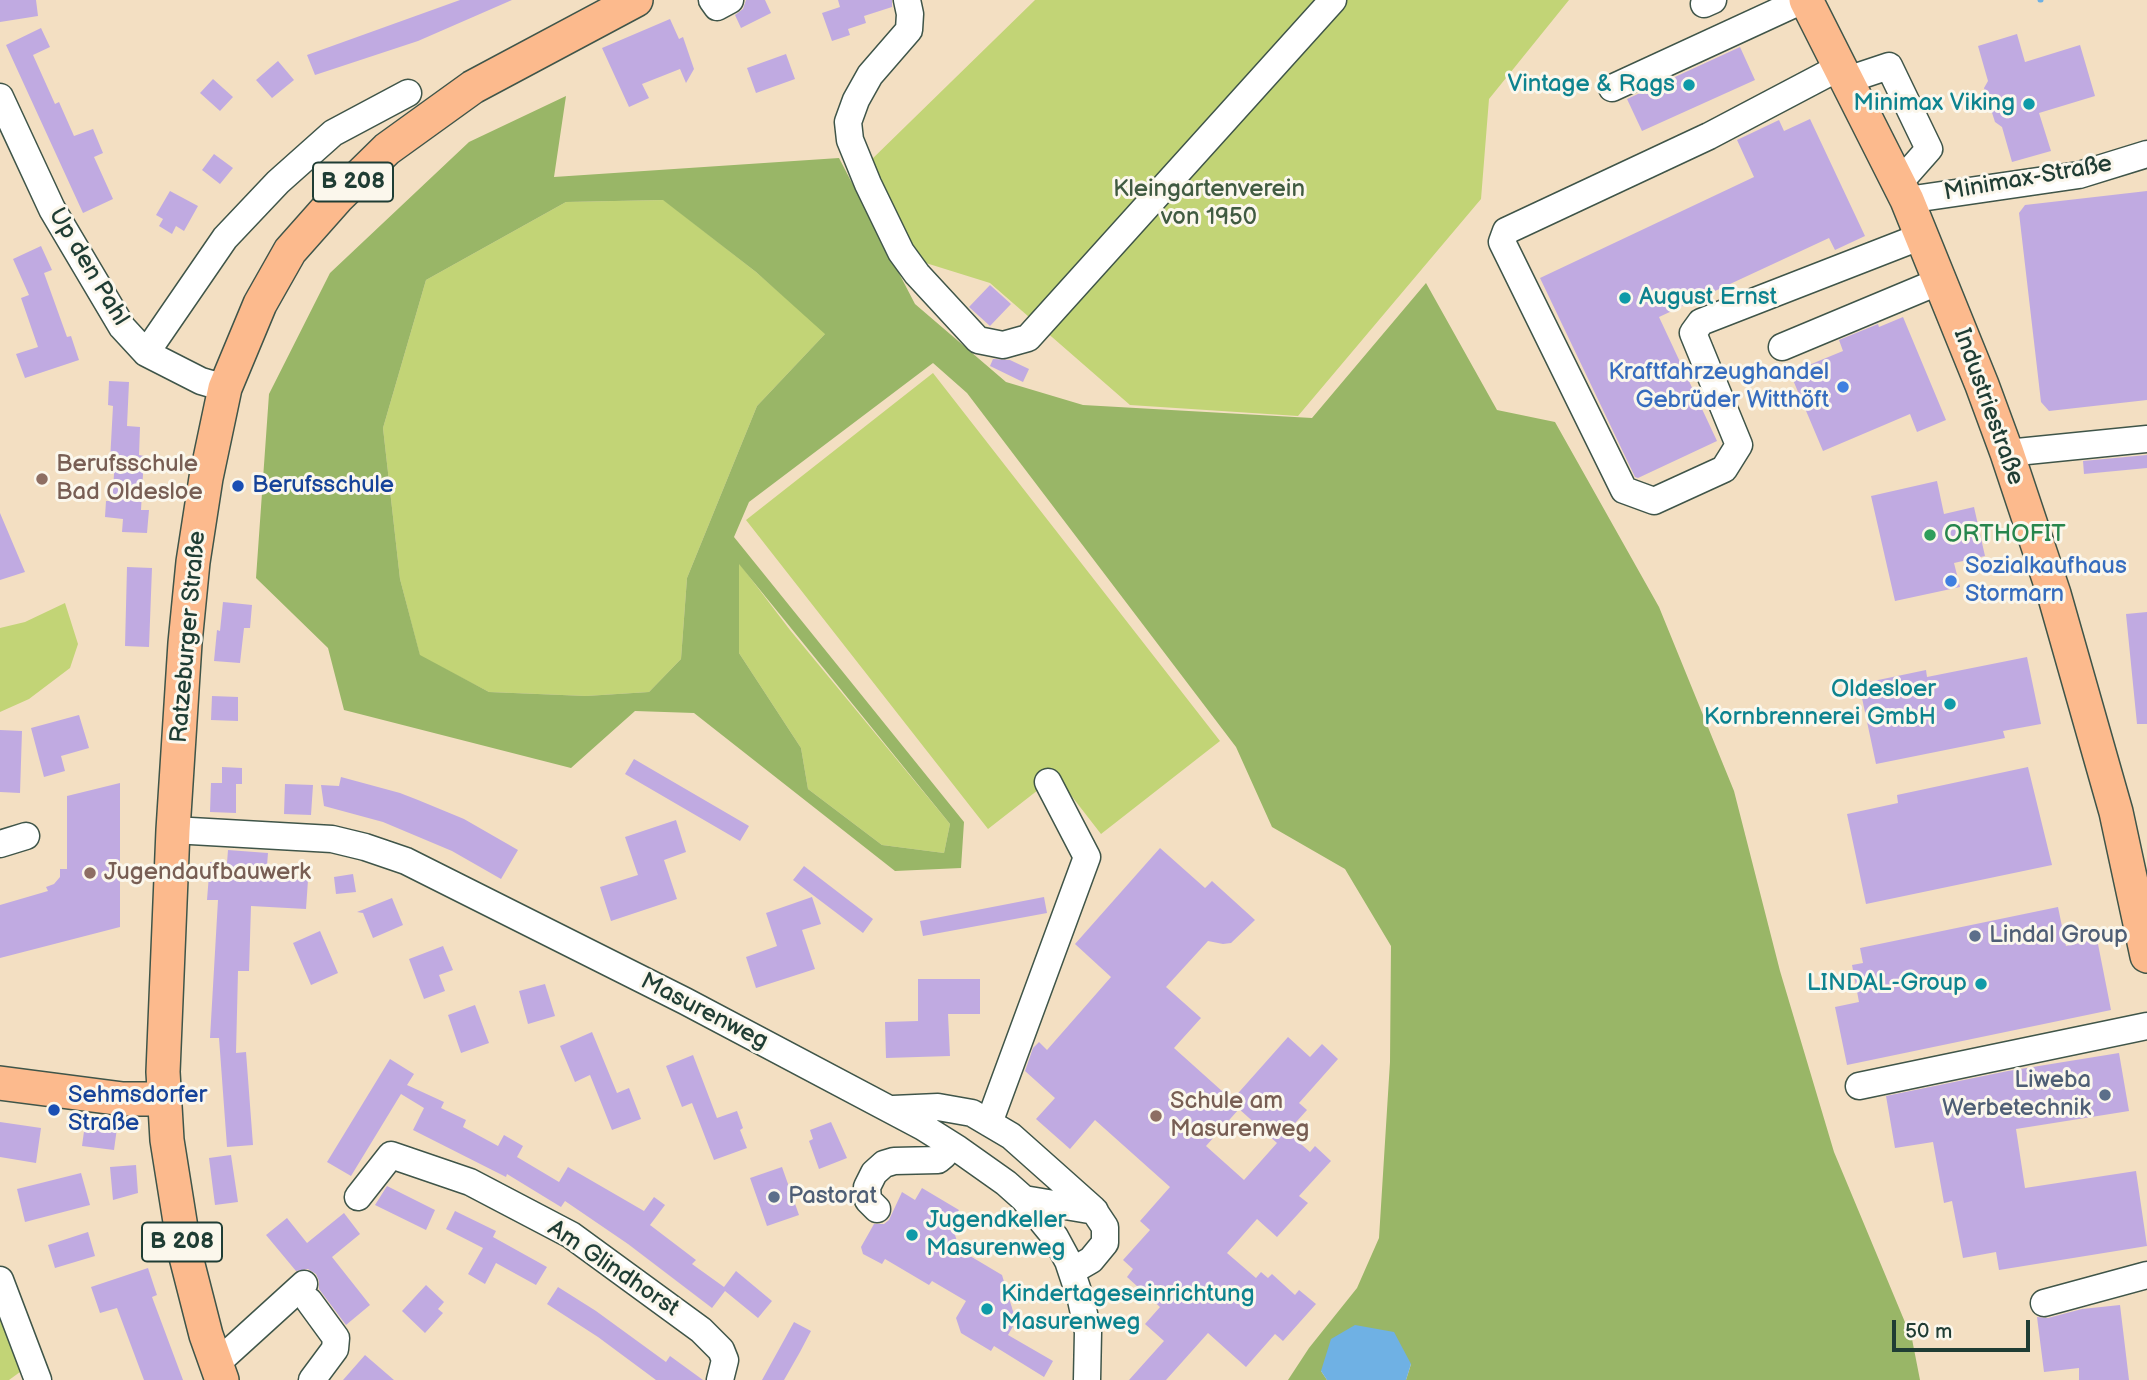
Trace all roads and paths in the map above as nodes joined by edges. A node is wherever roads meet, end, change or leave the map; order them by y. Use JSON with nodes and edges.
{"nodes":[{"id":1,"x":636,"y":0,"type":"edge"},
{"id":2,"x":712,"y":0,"type":"edge"},
{"id":3,"x":730,"y":0,"type":"edge"},
{"id":4,"x":907,"y":0,"type":"edge"},
{"id":5,"x":1333,"y":0,"type":"edge"},
{"id":6,"x":1804,"y":0,"type":"edge"},
{"id":7,"x":1844,"y":73,"type":"junction"},
{"id":8,"x":1612,"y":88,"type":"dead end"},
{"id":9,"x":408,"y":93,"type":"dead end"},
{"id":10,"x":0,"y":97,"type":"edge"},
{"id":11,"x":2147,"y":154,"type":"edge"},
{"id":12,"x":1903,"y":192,"type":"junction"},
{"id":13,"x":1922,"y":236,"type":"junction"},
{"id":14,"x":1940,"y":282,"type":"junction"},
{"id":15,"x":1782,"y":347,"type":"dead end"},
{"id":16,"x":145,"y":353,"type":"junction"},
{"id":17,"x":225,"y":388,"type":"junction"},
{"id":18,"x":2147,"y":439,"type":"edge"},
{"id":19,"x":2007,"y":453,"type":"junction"},
{"id":20,"x":1048,"y":782,"type":"dead end"},
{"id":21,"x":173,"y":830,"type":"junction"},
{"id":22,"x":26,"y":836,"type":"dead end"},
{"id":23,"x":0,"y":844,"type":"edge"},
{"id":24,"x":2147,"y":956,"type":"edge"},
{"id":25,"x":2147,"y":1026,"type":"edge"},
{"id":26,"x":0,"y":1083,"type":"edge"},
{"id":27,"x":1859,"y":1086,"type":"dead end"},
{"id":28,"x":164,"y":1099,"type":"junction"},
{"id":29,"x":892,"y":1110,"type":"junction"},
{"id":30,"x":923,"y":1127,"type":"junction"},
{"id":31,"x":1000,"y":1130,"type":"junction"},
{"id":32,"x":954,"y":1146,"type":"junction"},
{"id":33,"x":1033,"y":1156,"type":"junction"},
{"id":34,"x":1065,"y":1184,"type":"junction"},
{"id":35,"x":1013,"y":1192,"type":"junction"},
{"id":36,"x":358,"y":1197,"type":"dead end"},
{"id":37,"x":877,"y":1209,"type":"dead end"},
{"id":38,"x":1100,"y":1219,"type":"junction"},
{"id":39,"x":1072,"y":1271,"type":"junction"},
{"id":40,"x":2147,"y":1275,"type":"edge"},
{"id":41,"x":0,"y":1280,"type":"edge"},
{"id":42,"x":2044,"y":1303,"type":"dead end"},
{"id":43,"x":219,"y":1372,"type":"edge"},
{"id":44,"x":38,"y":1380,"type":"edge"},
{"id":45,"x":312,"y":1380,"type":"edge"},
{"id":46,"x":720,"y":1380,"type":"edge"},
{"id":47,"x":1087,"y":1380,"type":"edge"}],
"edges":[{"from":1,"to":17,"type":"main road","name":"Ratzeburger Straße","number":"B 208"},
{"from":2,"to":3,"type":"street"},
{"from":4,"to":5,"type":"street"},
{"from":6,"to":7,"type":"main road","name":"Industriestraße"},
{"from":6,"to":8,"type":"street"},
{"from":7,"to":12,"type":"main road","name":"Industriestraße"},
{"from":7,"to":12,"type":"street"},
{"from":7,"to":13,"type":"street"},
{"from":9,"to":16,"type":"street"},
{"from":10,"to":16,"type":"street","name":"Up den Pahl"},
{"from":11,"to":12,"type":"street","name":"Minimax-Straße"},
{"from":12,"to":13,"type":"main road","name":"Industriestraße"},
{"from":13,"to":14,"type":"main road","name":"Industriestraße"},
{"from":14,"to":15,"type":"street"},
{"from":14,"to":19,"type":"main road","name":"Industriestraße"},
{"from":16,"to":17,"type":"street","name":"Up den Pahl"},
{"from":17,"to":21,"type":"main road","name":"Ratzeburger Straße","number":"B 208"},
{"from":18,"to":19,"type":"street"},
{"from":19,"to":24,"type":"main road","name":"Industriestraße"},
{"from":20,"to":31,"type":"street"},
{"from":21,"to":28,"type":"main road","name":"Ratzeburger Straße","number":"B 208"},
{"from":21,"to":29,"type":"street","name":"Masurenweg"},
{"from":22,"to":23,"type":"street"},
{"from":25,"to":27,"type":"street"},
{"from":26,"to":28,"type":"main road"},
{"from":28,"to":43,"type":"main road","name":"Ratzeburger Straße","number":"B 208"},
{"from":29,"to":30,"type":"street","name":"Masurenweg"},
{"from":29,"to":31,"type":"street"},
{"from":30,"to":31,"type":"street"},
{"from":30,"to":32,"type":"street","name":"Masurenweg"},
{"from":31,"to":33,"type":"street"},
{"from":32,"to":33,"type":"street"},
{"from":32,"to":35,"type":"street","name":"Masurenweg"},
{"from":32,"to":37,"type":"street"},
{"from":33,"to":34,"type":"street"},
{"from":34,"to":35,"type":"street"},
{"from":34,"to":38,"type":"street"},
{"from":35,"to":38,"type":"street"},
{"from":35,"to":39,"type":"street","name":"Masurenweg"},
{"from":36,"to":46,"type":"street","name":"Am Glindhorst"},
{"from":38,"to":39,"type":"street"},
{"from":39,"to":47,"type":"street","name":"Masurenweg"},
{"from":40,"to":42,"type":"street"},
{"from":41,"to":44,"type":"street"},
{"from":43,"to":45,"type":"street"}]}
